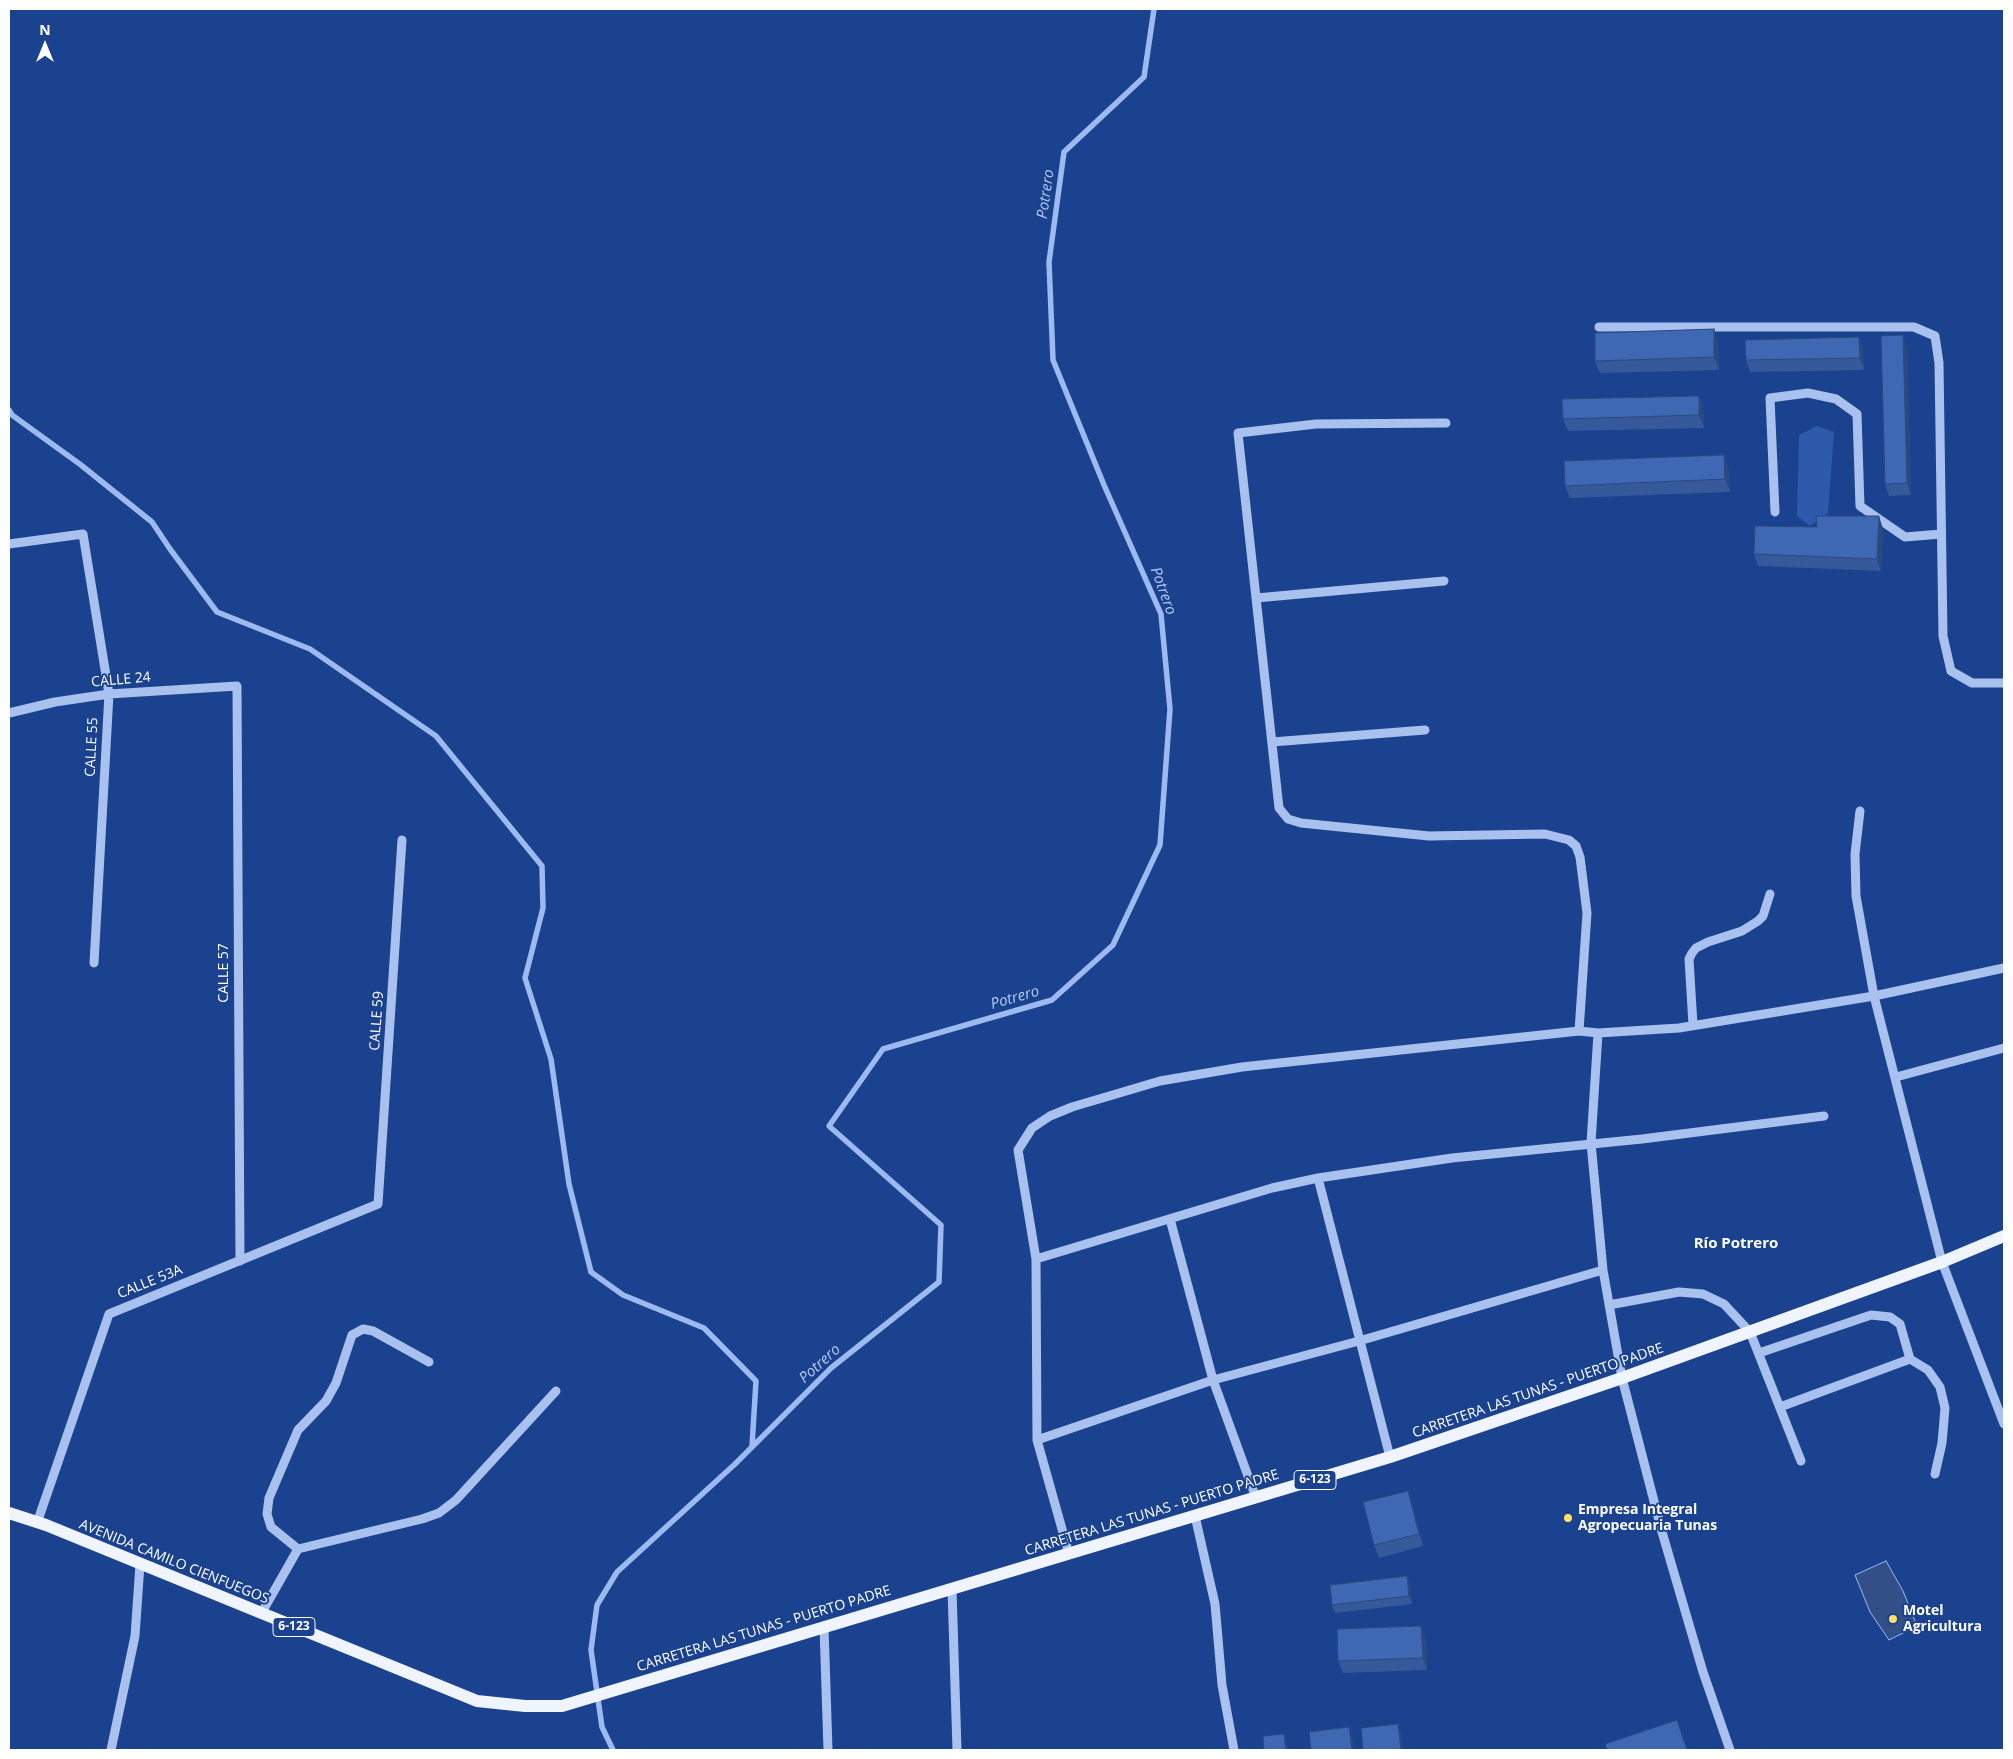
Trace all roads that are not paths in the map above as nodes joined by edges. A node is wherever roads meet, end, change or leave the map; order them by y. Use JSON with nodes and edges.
{"nodes":[{"id":1,"x":1598,"y":327,"type":"dead end"},
{"id":2,"x":1446,"y":423,"type":"dead end"},
{"id":3,"x":1775,"y":512,"type":"dead end"},
{"id":4,"x":1941,"y":534,"type":"junction"},
{"id":5,"x":9,"y":544,"type":"edge"},
{"id":6,"x":1444,"y":581,"type":"dead end"},
{"id":7,"x":1256,"y":598,"type":"junction"},
{"id":8,"x":2004,"y":683,"type":"edge"},
{"id":9,"x":237,"y":686,"type":"joint"},
{"id":10,"x":109,"y":694,"type":"junction"},
{"id":11,"x":9,"y":713,"type":"edge"},
{"id":12,"x":1424,"y":730,"type":"dead end"},
{"id":13,"x":1272,"y":742,"type":"junction"},
{"id":14,"x":1860,"y":811,"type":"dead end"},
{"id":15,"x":402,"y":840,"type":"dead end"},
{"id":16,"x":1770,"y":894,"type":"dead end"},
{"id":17,"x":94,"y":963,"type":"dead end"},
{"id":18,"x":2004,"y":968,"type":"edge"},
{"id":19,"x":1874,"y":996,"type":"junction"},
{"id":20,"x":1693,"y":1025,"type":"junction"},
{"id":21,"x":1579,"y":1030,"type":"junction"},
{"id":22,"x":1598,"y":1032,"type":"junction"},
{"id":23,"x":2004,"y":1048,"type":"edge"},
{"id":24,"x":1896,"y":1077,"type":"junction"},
{"id":25,"x":1824,"y":1116,"type":"dead end"},
{"id":26,"x":1591,"y":1143,"type":"junction"},
{"id":27,"x":1318,"y":1178,"type":"junction"},
{"id":28,"x":378,"y":1204,"type":"joint"},
{"id":29,"x":1170,"y":1219,"type":"junction"},
{"id":30,"x":2004,"y":1236,"type":"edge"},
{"id":31,"x":1036,"y":1259,"type":"junction"},
{"id":32,"x":240,"y":1260,"type":"junction"},
{"id":33,"x":1942,"y":1262,"type":"junction"},
{"id":34,"x":1603,"y":1270,"type":"junction"},
{"id":35,"x":1609,"y":1304,"type":"junction"},
{"id":36,"x":1750,"y":1332,"type":"junction"},
{"id":37,"x":1359,"y":1340,"type":"junction"},
{"id":38,"x":1758,"y":1353,"type":"junction"},
{"id":39,"x":1910,"y":1359,"type":"junction"},
{"id":40,"x":429,"y":1362,"type":"dead end"},
{"id":41,"x":1622,"y":1378,"type":"junction"},
{"id":42,"x":1213,"y":1380,"type":"junction"},
{"id":43,"x":556,"y":1391,"type":"dead end"},
{"id":44,"x":1780,"y":1407,"type":"junction"},
{"id":45,"x":2004,"y":1424,"type":"edge"},
{"id":46,"x":1037,"y":1440,"type":"junction"},
{"id":47,"x":1390,"y":1457,"type":"junction"},
{"id":48,"x":1801,"y":1461,"type":"dead end"},
{"id":49,"x":1935,"y":1474,"type":"dead end"},
{"id":50,"x":1256,"y":1498,"type":"junction"},
{"id":51,"x":9,"y":1513,"type":"edge"},
{"id":52,"x":1195,"y":1516,"type":"junction"},
{"id":53,"x":37,"y":1522,"type":"junction"},
{"id":54,"x":298,"y":1549,"type":"junction"},
{"id":55,"x":1069,"y":1554,"type":"junction"},
{"id":56,"x":140,"y":1564,"type":"junction"},
{"id":57,"x":952,"y":1589,"type":"junction"},
{"id":58,"x":261,"y":1614,"type":"junction"},
{"id":59,"x":824,"y":1627,"type":"junction"},
{"id":60,"x":585,"y":1699,"type":"joint"},
{"id":61,"x":111,"y":1750,"type":"edge"},
{"id":62,"x":828,"y":1750,"type":"edge"},
{"id":63,"x":957,"y":1750,"type":"edge"},
{"id":64,"x":1234,"y":1750,"type":"edge"},
{"id":65,"x":1730,"y":1750,"type":"edge"}],
"edges":[{"from":1,"to":4,"type":"street"},
{"from":2,"to":7,"type":"street"},
{"from":3,"to":4,"type":"street"},
{"from":4,"to":8,"type":"street"},
{"from":5,"to":10,"type":"street","name":"CALLE 55"},
{"from":6,"to":7,"type":"street"},
{"from":7,"to":13,"type":"street"},
{"from":9,"to":10,"type":"street","name":"CALLE 24"},
{"from":9,"to":32,"type":"street","name":"CALLE 57"},
{"from":10,"to":11,"type":"street","name":"CALLE 24"},
{"from":10,"to":17,"type":"street","name":"CALLE 55"},
{"from":12,"to":13,"type":"street"},
{"from":13,"to":21,"type":"street"},
{"from":14,"to":19,"type":"street"},
{"from":15,"to":28,"type":"street","name":"CALLE 59"},
{"from":16,"to":20,"type":"street"},
{"from":18,"to":19,"type":"street"},
{"from":19,"to":20,"type":"street"},
{"from":19,"to":24,"type":"street"},
{"from":20,"to":22,"type":"street"},
{"from":21,"to":22,"type":"street"},
{"from":21,"to":31,"type":"street"},
{"from":22,"to":26,"type":"street"},
{"from":23,"to":24,"type":"street"},
{"from":24,"to":33,"type":"street"},
{"from":25,"to":26,"type":"street"},
{"from":26,"to":27,"type":"street"},
{"from":26,"to":34,"type":"street"},
{"from":27,"to":29,"type":"street"},
{"from":27,"to":37,"type":"street"},
{"from":28,"to":32,"type":"street","name":"CALLE 53A"},
{"from":29,"to":31,"type":"street"},
{"from":29,"to":42,"type":"street"},
{"from":30,"to":33,"type":"main road","name":"CARRETERA LAS TUNAS - PUERTO PADRE","number":"6-123"},
{"from":31,"to":46,"type":"street"},
{"from":32,"to":53,"type":"street","name":"CALLE 53A"},
{"from":33,"to":36,"type":"main road","name":"CARRETERA LAS TUNAS - PUERTO PADRE","number":"6-123"},
{"from":33,"to":45,"type":"street"},
{"from":34,"to":35,"type":"street"},
{"from":34,"to":37,"type":"street"},
{"from":35,"to":36,"type":"street"},
{"from":35,"to":41,"type":"street"},
{"from":36,"to":38,"type":"street"},
{"from":36,"to":41,"type":"main road","name":"CARRETERA LAS TUNAS - PUERTO PADRE","number":"6-123"},
{"from":37,"to":42,"type":"street"},
{"from":37,"to":47,"type":"street"},
{"from":38,"to":39,"type":"street"},
{"from":38,"to":44,"type":"street"},
{"from":39,"to":44,"type":"street"},
{"from":39,"to":49,"type":"street"},
{"from":40,"to":54,"type":"street"},
{"from":41,"to":47,"type":"main road","name":"CARRETERA LAS TUNAS - PUERTO PADRE","number":"6-123"},
{"from":41,"to":65,"type":"street"},
{"from":42,"to":46,"type":"street"},
{"from":42,"to":50,"type":"street"},
{"from":43,"to":54,"type":"street"},
{"from":44,"to":48,"type":"street"},
{"from":46,"to":55,"type":"street"},
{"from":47,"to":50,"type":"main road","name":"CARRETERA LAS TUNAS - PUERTO PADRE","number":"6-123"},
{"from":50,"to":52,"type":"main road","name":"CARRETERA LAS TUNAS - PUERTO PADRE","number":"6-123"},
{"from":51,"to":53,"type":"main road","name":"AVENIDA CAMILO CIENFUEGOS","number":"6-123"},
{"from":52,"to":55,"type":"main road","name":"CARRETERA LAS TUNAS - PUERTO PADRE","number":"6-123"},
{"from":52,"to":64,"type":"street"},
{"from":53,"to":56,"type":"main road","name":"AVENIDA CAMILO CIENFUEGOS","number":"6-123"},
{"from":54,"to":58,"type":"street"},
{"from":55,"to":57,"type":"main road","name":"CARRETERA LAS TUNAS - PUERTO PADRE","number":"6-123"},
{"from":56,"to":58,"type":"main road","name":"AVENIDA CAMILO CIENFUEGOS","number":"6-123"},
{"from":56,"to":61,"type":"street"},
{"from":57,"to":59,"type":"main road","name":"CARRETERA LAS TUNAS - PUERTO PADRE","number":"6-123"},
{"from":57,"to":63,"type":"street"},
{"from":58,"to":60,"type":"main road","name":"AVENIDA CAMILO CIENFUEGOS","number":"6-123"},
{"from":59,"to":60,"type":"main road","name":"CARRETERA LAS TUNAS - PUERTO PADRE","number":"6-123"},
{"from":59,"to":62,"type":"street"}]}
